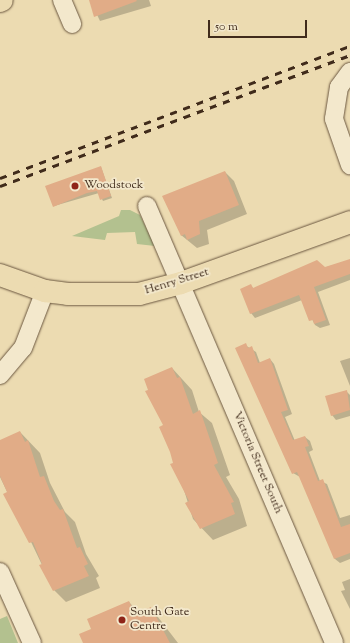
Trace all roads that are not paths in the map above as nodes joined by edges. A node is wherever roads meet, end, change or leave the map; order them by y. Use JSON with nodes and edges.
{"nodes":[{"id":1,"x":62,"y":0,"type":"edge"},
{"id":2,"x":72,"y":24,"type":"dead end"},
{"id":3,"x":350,"y":72,"type":"edge"},
{"id":4,"x":350,"y":165,"type":"edge"},
{"id":5,"x":147,"y":206,"type":"dead end"},
{"id":6,"x":350,"y":222,"type":"edge"},
{"id":7,"x":0,"y":275,"type":"edge"},
{"id":8,"x":181,"y":283,"type":"junction"},
{"id":9,"x":45,"y":291,"type":"junction"},
{"id":10,"x":0,"y":374,"type":"edge"},
{"id":11,"x":0,"y":572,"type":"edge"},
{"id":12,"x":32,"y":643,"type":"edge"},
{"id":13,"x":334,"y":643,"type":"edge"}],
"edges":[{"from":1,"to":2,"type":"street"},
{"from":3,"to":4,"type":"street"},
{"from":5,"to":8,"type":"street","name":"Victoria Street South"},
{"from":6,"to":8,"type":"main road","name":"Henry Street"},
{"from":7,"to":9,"type":"main road","name":"Henry Street"},
{"from":8,"to":9,"type":"main road","name":"Henry Street"},
{"from":8,"to":13,"type":"street","name":"Victoria Street South"},
{"from":9,"to":10,"type":"street"},
{"from":11,"to":12,"type":"street"}]}
